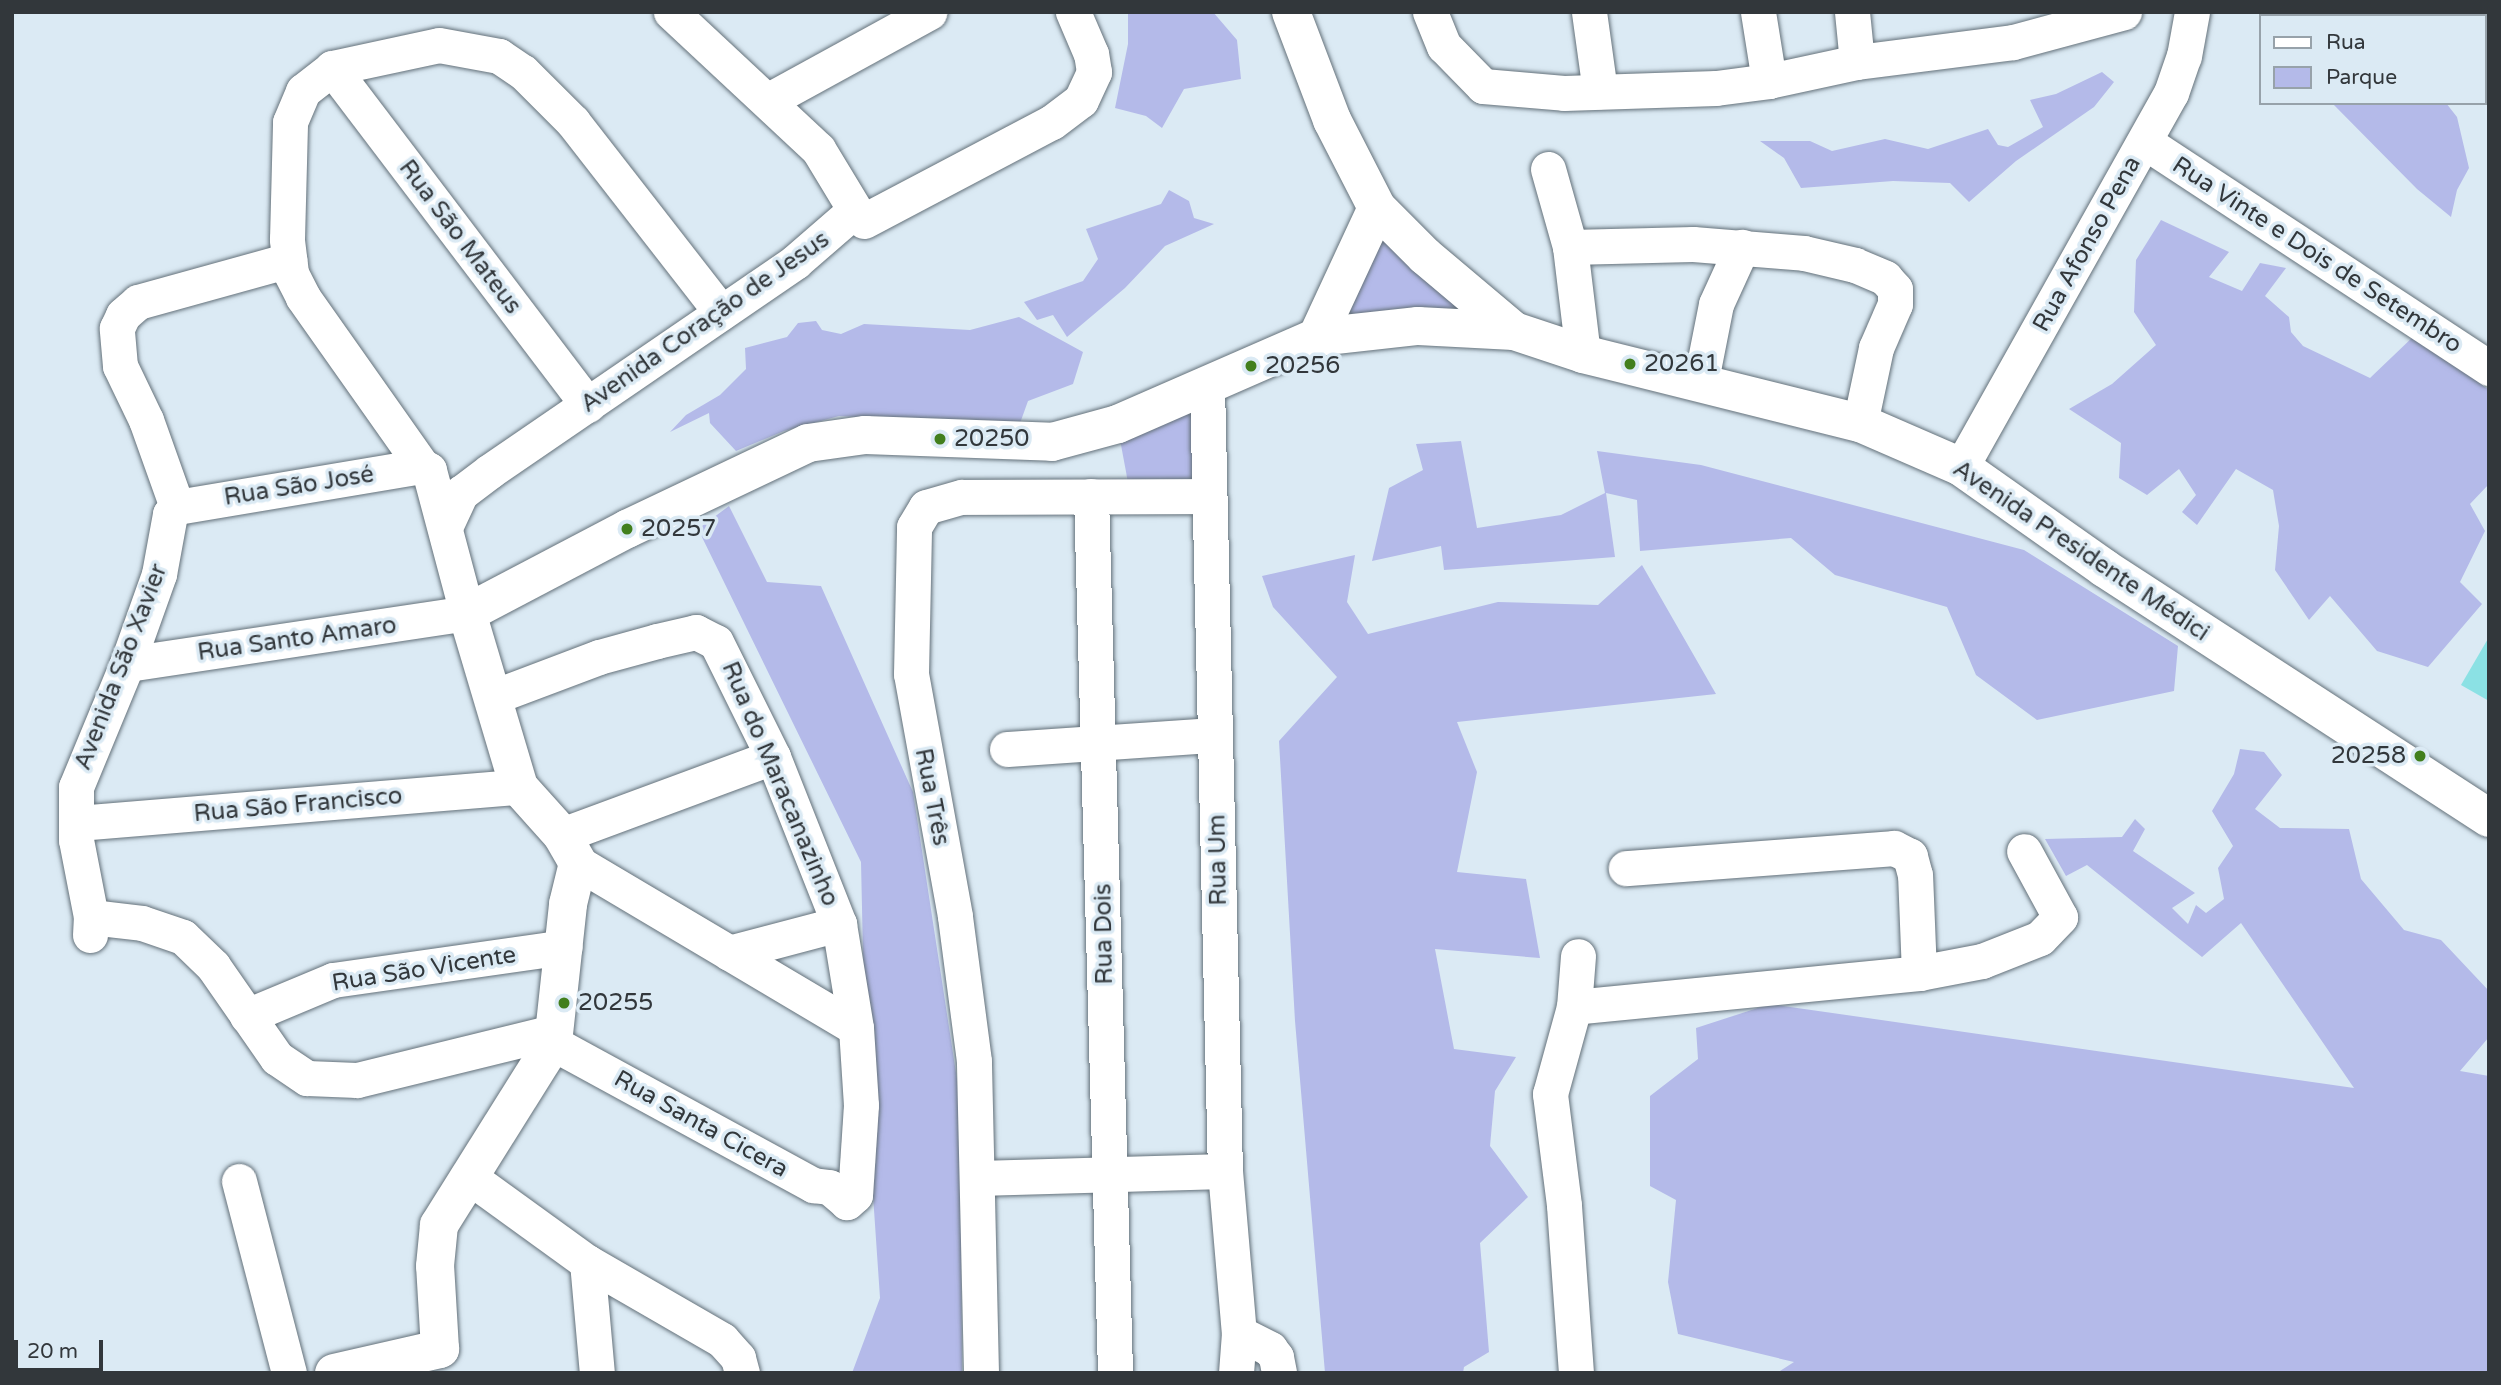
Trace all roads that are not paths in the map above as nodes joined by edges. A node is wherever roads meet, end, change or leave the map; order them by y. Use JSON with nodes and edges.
{"nodes":[{"id":1,"x":671,"y":12,"type":"edge"},
{"id":2,"x":930,"y":12,"type":"edge"},
{"id":3,"x":1073,"y":12,"type":"edge"},
{"id":4,"x":1291,"y":12,"type":"edge"},
{"id":5,"x":1430,"y":12,"type":"edge"},
{"id":6,"x":1588,"y":12,"type":"edge"},
{"id":7,"x":1758,"y":12,"type":"edge"},
{"id":8,"x":1852,"y":12,"type":"edge"},
{"id":9,"x":2124,"y":12,"type":"edge"},
{"id":10,"x":2192,"y":12,"type":"edge"},
{"id":11,"x":2012,"y":27,"type":"edge"},
{"id":12,"x":1857,"y":62,"type":"junction"},
{"id":13,"x":332,"y":68,"type":"junction"},
{"id":14,"x":1769,"y":81,"type":"junction"},
{"id":15,"x":1600,"y":91,"type":"junction"},
{"id":16,"x":769,"y":100,"type":"junction"},
{"id":17,"x":2145,"y":142,"type":"junction"},
{"id":18,"x":1548,"y":169,"type":"dead end"},
{"id":19,"x":1377,"y":208,"type":"junction"},
{"id":20,"x":864,"y":221,"type":"dead end"},
{"id":21,"x":1570,"y":247,"type":"junction"},
{"id":22,"x":1742,"y":247,"type":"junction"},
{"id":23,"x":289,"y":260,"type":"junction"},
{"id":24,"x":721,"y":312,"type":"junction"},
{"id":25,"x":1514,"y":331,"type":"junction"},
{"id":26,"x":1317,"y":337,"type":"junction"},
{"id":27,"x":1583,"y":354,"type":"junction"},
{"id":28,"x":2489,"y":368,"type":"edge"},
{"id":29,"x":1701,"y":380,"type":"junction"},
{"id":30,"x":1207,"y":386,"type":"junction"},
{"id":31,"x":589,"y":405,"type":"junction"},
{"id":32,"x":1860,"y":423,"type":"junction"},
{"id":33,"x":422,"y":466,"type":"junction"},
{"id":34,"x":1961,"y":467,"type":"junction"},
{"id":35,"x":1091,"y":496,"type":"junction"},
{"id":36,"x":1208,"y":496,"type":"junction"},
{"id":37,"x":177,"y":506,"type":"junction"},
{"id":38,"x":445,"y":527,"type":"junction"},
{"id":39,"x":467,"y":613,"type":"junction"},
{"id":40,"x":127,"y":664,"type":"junction"},
{"id":41,"x":493,"y":697,"type":"junction"},
{"id":42,"x":1214,"y":735,"type":"junction"},
{"id":43,"x":1098,"y":741,"type":"junction"},
{"id":44,"x":1007,"y":749,"type":"dead end"},
{"id":45,"x":773,"y":757,"type":"junction"},
{"id":46,"x":519,"y":787,"type":"junction"},
{"id":47,"x":2489,"y":818,"type":"edge"},
{"id":48,"x":77,"y":823,"type":"junction"},
{"id":49,"x":570,"y":849,"type":"junction"},
{"id":50,"x":2024,"y":851,"type":"dead end"},
{"id":51,"x":1626,"y":868,"type":"dead end"},
{"id":52,"x":839,"y":924,"type":"junction"},
{"id":53,"x":565,"y":947,"type":"junction"},
{"id":54,"x":729,"y":953,"type":"junction"},
{"id":55,"x":1578,"y":956,"type":"dead end"},
{"id":56,"x":1919,"y":973,"type":"junction"},
{"id":57,"x":1574,"y":1007,"type":"junction"},
{"id":58,"x":247,"y":1016,"type":"junction"},
{"id":59,"x":856,"y":1028,"type":"junction"},
{"id":60,"x":553,"y":1038,"type":"junction"},
{"id":61,"x":1225,"y":1171,"type":"junction"},
{"id":62,"x":1107,"y":1175,"type":"junction"},
{"id":63,"x":468,"y":1176,"type":"junction"},
{"id":64,"x":978,"y":1178,"type":"junction"},
{"id":65,"x":239,"y":1181,"type":"dead end"},
{"id":66,"x":847,"y":1202,"type":"joint"},
{"id":67,"x":587,"y":1262,"type":"junction"},
{"id":68,"x":1239,"y":1333,"type":"junction"},
{"id":69,"x":441,"y":1361,"type":"edge"},
{"id":70,"x":740,"y":1365,"type":"edge"},
{"id":71,"x":342,"y":1372,"type":"edge"},
{"id":72,"x":289,"y":1373,"type":"edge"},
{"id":73,"x":597,"y":1373,"type":"edge"},
{"id":74,"x":981,"y":1373,"type":"edge"},
{"id":75,"x":1115,"y":1373,"type":"edge"},
{"id":76,"x":1236,"y":1373,"type":"edge"},
{"id":77,"x":1279,"y":1373,"type":"edge"},
{"id":78,"x":1576,"y":1373,"type":"edge"}],
"edges":[{"from":1,"to":16,"type":"street","name":"Avenida Coração de Jesus"},
{"from":2,"to":16,"type":"street"},
{"from":3,"to":20,"type":"street"},
{"from":4,"to":19,"type":"main road","name":"Avenida Presidente Médici"},
{"from":5,"to":15,"type":"street"},
{"from":6,"to":15,"type":"street"},
{"from":7,"to":14,"type":"street"},
{"from":8,"to":12,"type":"street"},
{"from":9,"to":11,"type":"street"},
{"from":10,"to":17,"type":"street","name":"Rua Afonso Pena"},
{"from":11,"to":12,"type":"street"},
{"from":12,"to":14,"type":"street"},
{"from":13,"to":23,"type":"street"},
{"from":13,"to":24,"type":"street"},
{"from":13,"to":31,"type":"street","name":"Rua São Mateus"},
{"from":14,"to":15,"type":"street"},
{"from":16,"to":24,"type":"street","name":"Avenida Coração de Jesus"},
{"from":17,"to":28,"type":"street","name":"Rua Vinte e Dois de Setembro"},
{"from":17,"to":34,"type":"street","name":"Rua Afonso Pena"},
{"from":18,"to":21,"type":"street"},
{"from":19,"to":25,"type":"main road","name":"Avenida Presidente Médici"},
{"from":19,"to":26,"type":"main road"},
{"from":21,"to":22,"type":"street"},
{"from":21,"to":27,"type":"street"},
{"from":22,"to":29,"type":"street"},
{"from":22,"to":32,"type":"street"},
{"from":23,"to":33,"type":"street"},
{"from":23,"to":37,"type":"street"},
{"from":24,"to":31,"type":"street","name":"Avenida Coração de Jesus"},
{"from":25,"to":26,"type":"main road","name":"Avenida Presidente Médici"},
{"from":25,"to":27,"type":"main road","name":"Avenida Presidente Médici"},
{"from":26,"to":30,"type":"main road","name":"Avenida Presidente Médici"},
{"from":27,"to":29,"type":"main road","name":"Avenida Presidente Médici"},
{"from":29,"to":32,"type":"main road","name":"Avenida Presidente Médici"},
{"from":30,"to":36,"type":"street","name":"Rua Um"},
{"from":30,"to":39,"type":"main road","name":"Avenida Presidente Médici"},
{"from":31,"to":38,"type":"street","name":"Avenida Coração de Jesus"},
{"from":32,"to":34,"type":"main road","name":"Avenida Presidente Médici"},
{"from":33,"to":37,"type":"street","name":"Rua São José"},
{"from":33,"to":38,"type":"street"},
{"from":34,"to":47,"type":"main road","name":"Avenida Presidente Médici"},
{"from":35,"to":36,"type":"street","name":"Rua Três"},
{"from":35,"to":43,"type":"street","name":"Rua Dois"},
{"from":35,"to":64,"type":"street","name":"Rua Três"},
{"from":36,"to":42,"type":"street","name":"Rua Um"},
{"from":37,"to":40,"type":"street","name":"Avenida São Xavier"},
{"from":38,"to":39,"type":"street"},
{"from":39,"to":40,"type":"street","name":"Rua Santo Amaro"},
{"from":39,"to":41,"type":"main road"},
{"from":40,"to":48,"type":"street","name":"Avenida São Xavier"},
{"from":41,"to":45,"type":"street","name":"Rua do Maracanazinho"},
{"from":41,"to":46,"type":"main road"},
{"from":42,"to":43,"type":"street"},
{"from":42,"to":61,"type":"street","name":"Rua Um"},
{"from":43,"to":44,"type":"street"},
{"from":43,"to":62,"type":"street","name":"Rua Dois"},
{"from":45,"to":49,"type":"street"},
{"from":45,"to":52,"type":"street","name":"Rua do Maracanazinho"},
{"from":46,"to":48,"type":"street","name":"Rua São Francisco"},
{"from":46,"to":49,"type":"main road"},
{"from":48,"to":58,"type":"street","name":"Avenida São Xavier"},
{"from":49,"to":53,"type":"main road"},
{"from":49,"to":54,"type":"street"},
{"from":50,"to":56,"type":"street"},
{"from":51,"to":56,"type":"street"},
{"from":52,"to":54,"type":"street"},
{"from":52,"to":59,"type":"street","name":"Rua do Maracanazinho"},
{"from":53,"to":58,"type":"street","name":"Rua São Vicente"},
{"from":53,"to":60,"type":"main road"},
{"from":54,"to":59,"type":"street"},
{"from":55,"to":57,"type":"street"},
{"from":56,"to":57,"type":"street"},
{"from":57,"to":78,"type":"street"},
{"from":58,"to":60,"type":"street","name":"Avenida São Xavier"},
{"from":59,"to":66,"type":"street","name":"Rua do Maracanazinho"},
{"from":60,"to":63,"type":"main road"},
{"from":60,"to":66,"type":"street","name":"Rua Santa Cicera"},
{"from":61,"to":62,"type":"street"},
{"from":61,"to":68,"type":"street","name":"Rua Um"},
{"from":62,"to":64,"type":"street"},
{"from":62,"to":75,"type":"street","name":"Rua Dois"},
{"from":63,"to":67,"type":"street"},
{"from":63,"to":69,"type":"main road"},
{"from":64,"to":74,"type":"street","name":"Rua Três"},
{"from":65,"to":72,"type":"street"},
{"from":67,"to":70,"type":"street"},
{"from":67,"to":73,"type":"street"},
{"from":68,"to":76,"type":"street","name":"Rua Um"},
{"from":68,"to":77,"type":"street"},
{"from":69,"to":71,"type":"main road"}]}
